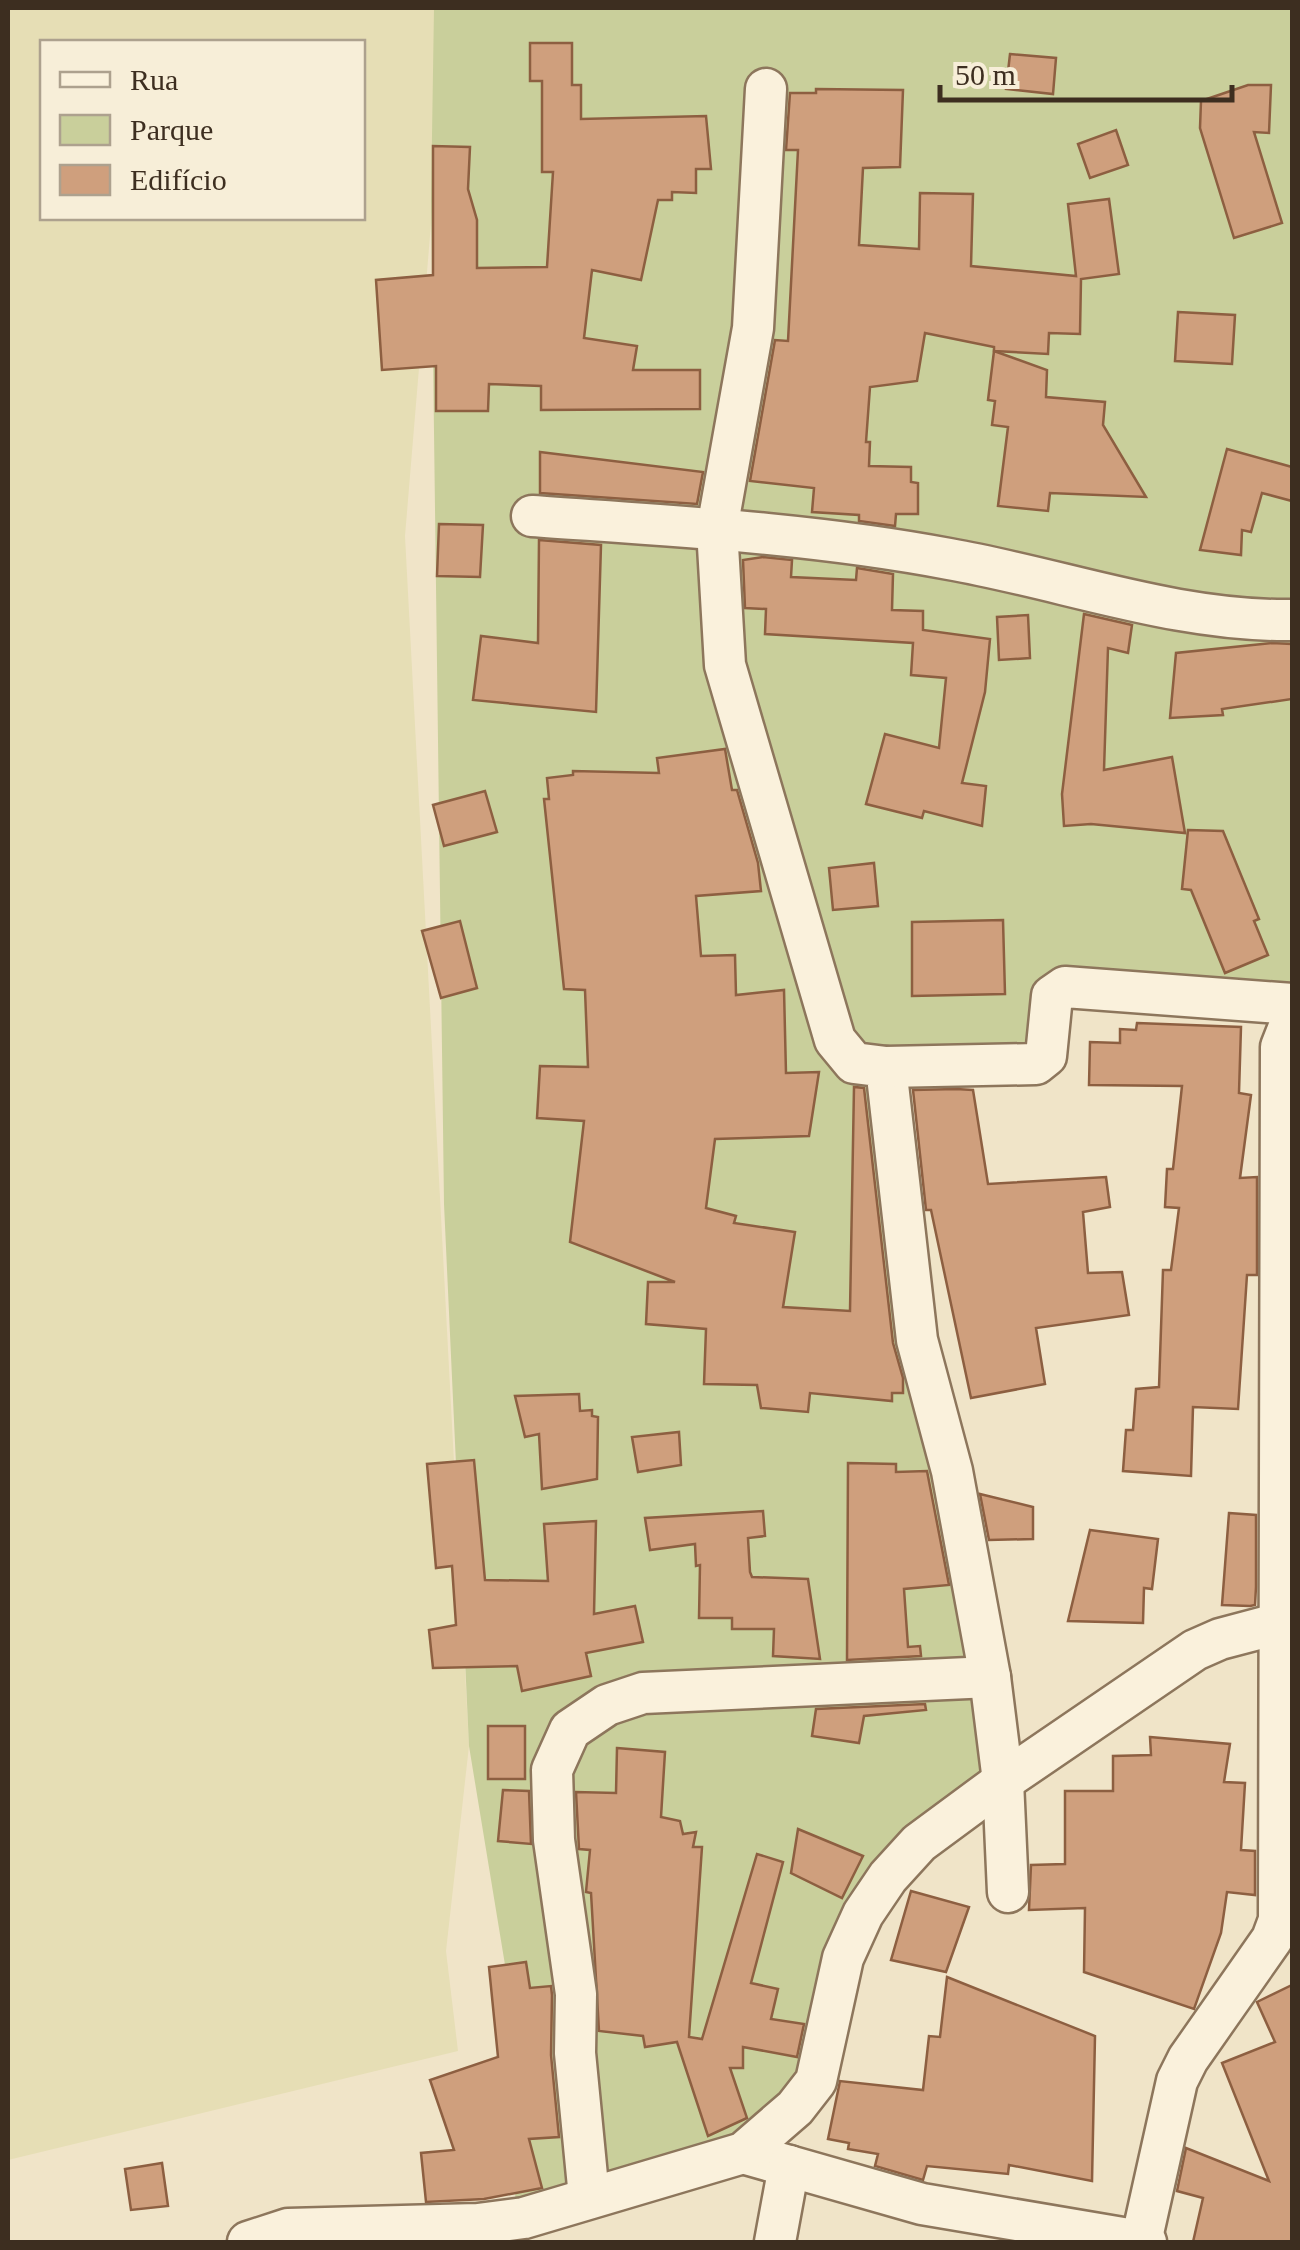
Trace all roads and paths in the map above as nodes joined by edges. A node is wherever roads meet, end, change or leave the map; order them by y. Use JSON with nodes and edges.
{"nodes":[{"id":1,"x":766,"y":89,"type":"dead end"},
{"id":2,"x":532,"y":516,"type":"dead end"},
{"id":3,"x":717,"y":529,"type":"junction"},
{"id":4,"x":1292,"y":620,"type":"edge"},
{"id":5,"x":1292,"y":1004,"type":"edge"},
{"id":6,"x":1292,"y":1019,"type":"edge"},
{"id":7,"x":886,"y":1067,"type":"junction"},
{"id":8,"x":1286,"y":1620,"type":"edge"},
{"id":9,"x":990,"y":1677,"type":"junction"},
{"id":10,"x":1004,"y":1781,"type":"junction"},
{"id":11,"x":1008,"y":1892,"type":"dead end"},
{"id":12,"x":1286,"y":1932,"type":"edge"},
{"id":13,"x":743,"y":2152,"type":"junction"},
{"id":14,"x":788,"y":2166,"type":"junction"},
{"id":15,"x":588,"y":2197,"type":"junction"},
{"id":16,"x":1143,"y":2241,"type":"edge"},
{"id":17,"x":248,"y":2242,"type":"edge"},
{"id":18,"x":775,"y":2242,"type":"edge"}],
"edges":[{"from":1,"to":3,"type":"street"},
{"from":2,"to":3,"type":"street"},
{"from":3,"to":4,"type":"street"},
{"from":3,"to":7,"type":"street"},
{"from":5,"to":7,"type":"street"},
{"from":6,"to":8,"type":"street"},
{"from":7,"to":9,"type":"street"},
{"from":8,"to":10,"type":"street"},
{"from":8,"to":12,"type":"street"},
{"from":9,"to":10,"type":"street"},
{"from":9,"to":15,"type":"street"},
{"from":10,"to":11,"type":"street"},
{"from":10,"to":13,"type":"street"},
{"from":12,"to":16,"type":"street"},
{"from":13,"to":14,"type":"street"},
{"from":13,"to":15,"type":"street"},
{"from":14,"to":16,"type":"street"},
{"from":14,"to":18,"type":"street"},
{"from":15,"to":17,"type":"street"}]}
